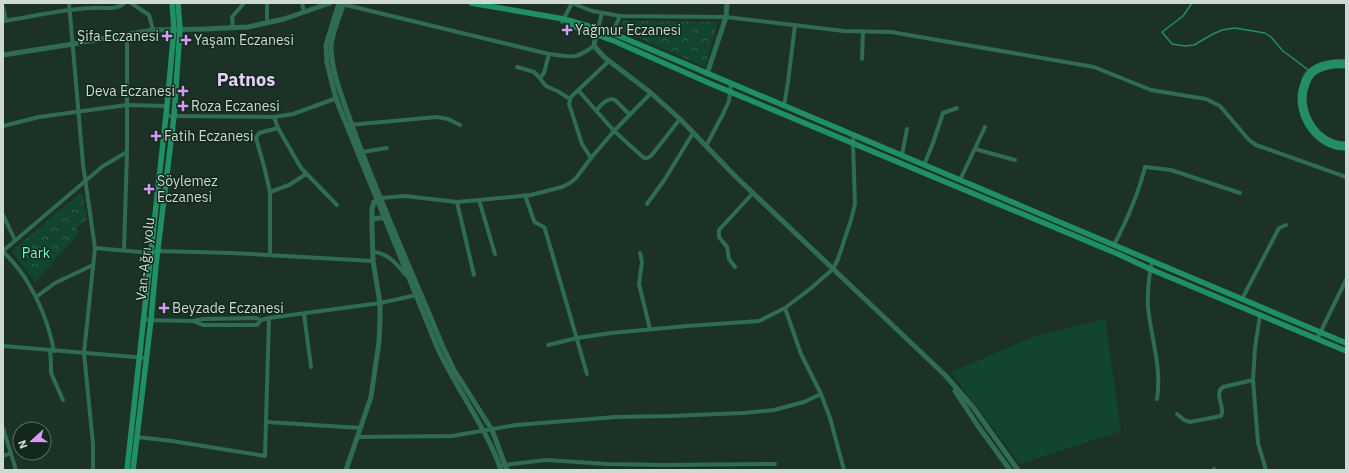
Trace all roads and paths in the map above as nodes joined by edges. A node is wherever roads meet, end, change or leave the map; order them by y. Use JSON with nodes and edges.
{"nodes":[{"id":1,"x":68,"y":3,"type":"edge"},
{"id":2,"x":124,"y":3,"type":"edge"},
{"id":3,"x":131,"y":3,"type":"edge"},
{"id":4,"x":172,"y":3,"type":"edge"},
{"id":5,"x":178,"y":3,"type":"edge"},
{"id":6,"x":244,"y":3,"type":"edge"},
{"id":7,"x":267,"y":3,"type":"edge"},
{"id":8,"x":302,"y":3,"type":"edge"},
{"id":9,"x":330,"y":3,"type":"edge"},
{"id":10,"x":472,"y":3,"type":"edge"},
{"id":11,"x":572,"y":3,"type":"edge"},
{"id":12,"x":727,"y":3,"type":"edge"},
{"id":13,"x":341,"y":4,"type":"edge"},
{"id":14,"x":3,"y":7,"type":"edge"},
{"id":15,"x":69,"y":10,"type":"junction"},
{"id":16,"x":304,"y":12,"type":"junction"},
{"id":17,"x":602,"y":13,"type":"junction"},
{"id":18,"x":620,"y":16,"type":"junction"},
{"id":19,"x":726,"y":18,"type":"junction"},
{"id":20,"x":5,"y":21,"type":"edge"},
{"id":21,"x":563,"y":21,"type":"junction"},
{"id":22,"x":267,"y":23,"type":"junction"},
{"id":23,"x":795,"y":25,"type":"junction"},
{"id":24,"x":233,"y":28,"type":"junction"},
{"id":25,"x":177,"y":29,"type":"junction"},
{"id":26,"x":153,"y":30,"type":"junction"},
{"id":27,"x":597,"y":31,"type":"junction"},
{"id":28,"x":863,"y":31,"type":"junction"},
{"id":29,"x":127,"y":34,"type":"junction"},
{"id":30,"x":612,"y":34,"type":"junction"},
{"id":31,"x":73,"y":44,"type":"junction"},
{"id":32,"x":594,"y":46,"type":"junction"},
{"id":33,"x":3,"y":54,"type":"edge"},
{"id":34,"x":550,"y":54,"type":"junction"},
{"id":35,"x":862,"y":59,"type":"dead end"},
{"id":36,"x":609,"y":61,"type":"junction"},
{"id":37,"x":517,"y":67,"type":"dead end"},
{"id":38,"x":707,"y":74,"type":"junction"},
{"id":39,"x":540,"y":78,"type":"junction"},
{"id":40,"x":731,"y":83,"type":"junction"},
{"id":41,"x":578,"y":90,"type":"junction"},
{"id":42,"x":729,"y":91,"type":"junction"},
{"id":43,"x":651,"y":93,"type":"junction"},
{"id":44,"x":339,"y":97,"type":"junction"},
{"id":45,"x":570,"y":99,"type":"junction"},
{"id":46,"x":127,"y":104,"type":"junction"},
{"id":47,"x":167,"y":106,"type":"junction"},
{"id":48,"x":784,"y":106,"type":"junction"},
{"id":49,"x":957,"y":108,"type":"dead end"},
{"id":50,"x":596,"y":111,"type":"junction"},
{"id":51,"x":78,"y":112,"type":"junction"},
{"id":52,"x":630,"y":115,"type":"junction"},
{"id":53,"x":166,"y":116,"type":"junction"},
{"id":54,"x":174,"y":116,"type":"junction"},
{"id":55,"x":274,"y":117,"type":"junction"},
{"id":56,"x":680,"y":119,"type":"junction"},
{"id":57,"x":349,"y":125,"type":"junction"},
{"id":58,"x":460,"y":125,"type":"dead end"},
{"id":59,"x":3,"y":126,"type":"edge"},
{"id":60,"x":985,"y":127,"type":"dead end"},
{"id":61,"x":278,"y":128,"type":"junction"},
{"id":62,"x":907,"y":129,"type":"dead end"},
{"id":63,"x":614,"y":131,"type":"junction"},
{"id":64,"x":693,"y":133,"type":"junction"},
{"id":65,"x":854,"y":135,"type":"junction"},
{"id":66,"x":853,"y":143,"type":"junction"},
{"id":67,"x":706,"y":146,"type":"junction"},
{"id":68,"x":387,"y":148,"type":"dead end"},
{"id":69,"x":975,"y":149,"type":"junction"},
{"id":70,"x":127,"y":152,"type":"junction"},
{"id":71,"x":362,"y":152,"type":"junction"},
{"id":72,"x":902,"y":155,"type":"junction"},
{"id":73,"x":591,"y":158,"type":"junction"},
{"id":74,"x":1014,"y":160,"type":"dead end"},
{"id":75,"x":924,"y":165,"type":"junction"},
{"id":76,"x":306,"y":174,"type":"junction"},
{"id":77,"x":1346,"y":177,"type":"edge"},
{"id":78,"x":960,"y":180,"type":"junction"},
{"id":79,"x":85,"y":182,"type":"junction"},
{"id":80,"x":270,"y":192,"type":"junction"},
{"id":81,"x":753,"y":193,"type":"junction"},
{"id":82,"x":1240,"y":193,"type":"dead end"},
{"id":83,"x":525,"y":195,"type":"junction"},
{"id":84,"x":379,"y":199,"type":"junction"},
{"id":85,"x":479,"y":200,"type":"junction"},
{"id":86,"x":457,"y":202,"type":"junction"},
{"id":87,"x":648,"y":204,"type":"dead end"},
{"id":88,"x":337,"y":205,"type":"dead end"},
{"id":89,"x":3,"y":215,"type":"edge"},
{"id":90,"x":386,"y":217,"type":"junction"},
{"id":91,"x":372,"y":219,"type":"junction"},
{"id":92,"x":1286,"y":225,"type":"dead end"},
{"id":93,"x":15,"y":240,"type":"junction"},
{"id":94,"x":1114,"y":245,"type":"junction"},
{"id":95,"x":95,"y":248,"type":"junction"},
{"id":96,"x":124,"y":250,"type":"junction"},
{"id":97,"x":3,"y":251,"type":"edge"},
{"id":98,"x":154,"y":252,"type":"junction"},
{"id":99,"x":372,"y":252,"type":"junction"},
{"id":100,"x":640,"y":253,"type":"dead end"},
{"id":101,"x":495,"y":254,"type":"dead end"},
{"id":102,"x":270,"y":255,"type":"junction"},
{"id":103,"x":372,"y":261,"type":"junction"},
{"id":104,"x":1152,"y":261,"type":"junction"},
{"id":105,"x":93,"y":265,"type":"junction"},
{"id":106,"x":735,"y":267,"type":"dead end"},
{"id":107,"x":833,"y":269,"type":"junction"},
{"id":108,"x":1150,"y":269,"type":"junction"},
{"id":109,"x":474,"y":275,"type":"dead end"},
{"id":110,"x":407,"y":276,"type":"junction"},
{"id":111,"x":1346,"y":280,"type":"edge"},
{"id":112,"x":422,"y":294,"type":"junction"},
{"id":113,"x":415,"y":296,"type":"junction"},
{"id":114,"x":36,"y":297,"type":"junction"},
{"id":115,"x":1242,"y":299,"type":"junction"},
{"id":116,"x":380,"y":303,"type":"junction"},
{"id":117,"x":785,"y":308,"type":"junction"},
{"id":118,"x":304,"y":314,"type":"junction"},
{"id":119,"x":1260,"y":315,"type":"junction"},
{"id":120,"x":269,"y":318,"type":"junction"},
{"id":121,"x":143,"y":320,"type":"junction"},
{"id":122,"x":151,"y":320,"type":"junction"},
{"id":123,"x":650,"y":329,"type":"junction"},
{"id":124,"x":1321,"y":332,"type":"junction"},
{"id":125,"x":577,"y":338,"type":"junction"},
{"id":126,"x":1317,"y":339,"type":"junction"},
{"id":127,"x":1346,"y":343,"type":"edge"},
{"id":128,"x":548,"y":344,"type":"dead end"},
{"id":129,"x":3,"y":346,"type":"edge"},
{"id":130,"x":52,"y":350,"type":"junction"},
{"id":131,"x":1346,"y":351,"type":"edge"},
{"id":132,"x":84,"y":353,"type":"junction"},
{"id":133,"x":143,"y":357,"type":"junction"},
{"id":134,"x":311,"y":367,"type":"dead end"},
{"id":135,"x":587,"y":374,"type":"dead end"},
{"id":136,"x":1253,"y":380,"type":"junction"},
{"id":137,"x":821,"y":394,"type":"junction"},
{"id":138,"x":1157,"y":399,"type":"dead end"},
{"id":139,"x":63,"y":400,"type":"dead end"},
{"id":140,"x":1177,"y":414,"type":"dead end"},
{"id":141,"x":266,"y":422,"type":"junction"},
{"id":142,"x":3,"y":428,"type":"edge"},
{"id":143,"x":361,"y":428,"type":"junction"},
{"id":144,"x":492,"y":430,"type":"junction"},
{"id":145,"x":484,"y":431,"type":"junction"},
{"id":146,"x":137,"y":437,"type":"junction"},
{"id":147,"x":358,"y":438,"type":"junction"},
{"id":148,"x":11,"y":454,"type":"junction"},
{"id":149,"x":3,"y":456,"type":"edge"},
{"id":150,"x":775,"y":464,"type":"dead end"},
{"id":151,"x":503,"y":467,"type":"edge"},
{"id":152,"x":1012,"y":469,"type":"edge"},
{"id":153,"x":16,"y":470,"type":"edge"},
{"id":154,"x":94,"y":470,"type":"edge"},
{"id":155,"x":128,"y":470,"type":"edge"},
{"id":156,"x":134,"y":470,"type":"edge"},
{"id":157,"x":346,"y":470,"type":"edge"},
{"id":158,"x":844,"y":470,"type":"edge"},
{"id":159,"x":1266,"y":470,"type":"edge"}],
"edges":[{"from":1,"to":15,"type":"street"},
{"from":2,"to":15,"type":"street"},
{"from":3,"to":26,"type":"street"},
{"from":4,"to":25,"type":"main road"},
{"from":5,"to":25,"type":"main road","name":"Van-Ağrı yolu"},
{"from":6,"to":24,"type":"street"},
{"from":7,"to":22,"type":"street"},
{"from":8,"to":16,"type":"street"},
{"from":9,"to":16,"type":"street"},
{"from":10,"to":21,"type":"main road"},
{"from":11,"to":17,"type":"street"},
{"from":11,"to":21,"type":"street"},
{"from":12,"to":19,"type":"street"},
{"from":13,"to":34,"type":"street"},
{"from":13,"to":44,"type":"street"},
{"from":14,"to":20,"type":"street"},
{"from":15,"to":20,"type":"street"},
{"from":15,"to":31,"type":"street"},
{"from":16,"to":22,"type":"street"},
{"from":17,"to":18,"type":"street"},
{"from":17,"to":27,"type":"street"},
{"from":18,"to":19,"type":"street"},
{"from":18,"to":30,"type":"street"},
{"from":19,"to":23,"type":"street"},
{"from":19,"to":38,"type":"street"},
{"from":21,"to":27,"type":"main road"},
{"from":22,"to":24,"type":"street"},
{"from":23,"to":28,"type":"street"},
{"from":23,"to":48,"type":"street"},
{"from":24,"to":25,"type":"street"},
{"from":25,"to":26,"type":"street"},
{"from":25,"to":47,"type":"main road"},
{"from":25,"to":54,"type":"main road","name":"Van-Ağrı yolu"},
{"from":26,"to":29,"type":"street"},
{"from":27,"to":30,"type":"main road"},
{"from":27,"to":32,"type":"street"},
{"from":27,"to":42,"type":"main road"},
{"from":28,"to":35,"type":"street"},
{"from":28,"to":77,"type":"street"},
{"from":29,"to":31,"type":"street"},
{"from":29,"to":46,"type":"street"},
{"from":30,"to":38,"type":"main road"},
{"from":31,"to":33,"type":"street"},
{"from":31,"to":51,"type":"street"},
{"from":32,"to":34,"type":"street"},
{"from":32,"to":36,"type":"street"},
{"from":34,"to":39,"type":"street"},
{"from":36,"to":41,"type":"street"},
{"from":36,"to":43,"type":"street"},
{"from":37,"to":39,"type":"street"},
{"from":38,"to":40,"type":"main road"},
{"from":39,"to":45,"type":"street"},
{"from":40,"to":42,"type":"street"},
{"from":40,"to":48,"type":"main road"},
{"from":41,"to":45,"type":"street"},
{"from":41,"to":50,"type":"street"},
{"from":42,"to":66,"type":"main road"},
{"from":42,"to":67,"type":"street"},
{"from":43,"to":52,"type":"street"},
{"from":43,"to":56,"type":"street"},
{"from":44,"to":55,"type":"street"},
{"from":44,"to":57,"type":"street"},
{"from":45,"to":73,"type":"street"},
{"from":46,"to":47,"type":"street"},
{"from":46,"to":51,"type":"street"},
{"from":46,"to":70,"type":"street"},
{"from":47,"to":53,"type":"main road"},
{"from":48,"to":65,"type":"main road"},
{"from":49,"to":75,"type":"street"},
{"from":50,"to":52,"type":"street"},
{"from":50,"to":63,"type":"street"},
{"from":51,"to":59,"type":"street"},
{"from":51,"to":79,"type":"street"},
{"from":52,"to":63,"type":"street"},
{"from":53,"to":54,"type":"street"},
{"from":53,"to":98,"type":"main road"},
{"from":54,"to":55,"type":"street"},
{"from":54,"to":98,"type":"main road","name":"Van-Ağrı yolu"},
{"from":55,"to":61,"type":"street"},
{"from":56,"to":63,"type":"street"},
{"from":56,"to":64,"type":"street"},
{"from":57,"to":58,"type":"street"},
{"from":57,"to":71,"type":"street"},
{"from":57,"to":84,"type":"street"},
{"from":60,"to":69,"type":"street"},
{"from":61,"to":76,"type":"street"},
{"from":61,"to":80,"type":"street"},
{"from":62,"to":72,"type":"street"},
{"from":63,"to":73,"type":"street"},
{"from":64,"to":67,"type":"street"},
{"from":64,"to":87,"type":"street"},
{"from":65,"to":66,"type":"street"},
{"from":65,"to":72,"type":"main road"},
{"from":66,"to":107,"type":"street"},
{"from":66,"to":108,"type":"main road"},
{"from":67,"to":81,"type":"street"},
{"from":68,"to":71,"type":"street"},
{"from":69,"to":74,"type":"street"},
{"from":69,"to":78,"type":"street"},
{"from":70,"to":79,"type":"street"},
{"from":70,"to":96,"type":"street"},
{"from":71,"to":84,"type":"street"},
{"from":72,"to":75,"type":"main road"},
{"from":73,"to":83,"type":"street"},
{"from":75,"to":78,"type":"main road"},
{"from":76,"to":80,"type":"street"},
{"from":76,"to":88,"type":"street"},
{"from":78,"to":94,"type":"main road"},
{"from":79,"to":93,"type":"street"},
{"from":79,"to":95,"type":"street"},
{"from":80,"to":102,"type":"street"},
{"from":81,"to":106,"type":"street"},
{"from":81,"to":107,"type":"street"},
{"from":82,"to":94,"type":"street"},
{"from":83,"to":85,"type":"street"},
{"from":83,"to":125,"type":"street"},
{"from":84,"to":86,"type":"street"},
{"from":84,"to":90,"type":"street"},
{"from":84,"to":91,"type":"street"},
{"from":85,"to":86,"type":"street"},
{"from":85,"to":101,"type":"street"},
{"from":86,"to":109,"type":"street"},
{"from":89,"to":93,"type":"street"},
{"from":90,"to":91,"type":"street"},
{"from":90,"to":110,"type":"street"},
{"from":90,"to":112,"type":"street"},
{"from":91,"to":99,"type":"street"},
{"from":92,"to":115,"type":"street"},
{"from":93,"to":97,"type":"street"},
{"from":94,"to":104,"type":"main road"},
{"from":95,"to":96,"type":"street"},
{"from":95,"to":105,"type":"street"},
{"from":96,"to":98,"type":"street"},
{"from":97,"to":114,"type":"street"},
{"from":98,"to":102,"type":"street"},
{"from":98,"to":121,"type":"main road"},
{"from":98,"to":122,"type":"main road","name":"Van-Ağrı yolu"},
{"from":99,"to":103,"type":"street"},
{"from":99,"to":110,"type":"street"},
{"from":100,"to":123,"type":"street"},
{"from":102,"to":103,"type":"street"},
{"from":103,"to":116,"type":"street"},
{"from":104,"to":108,"type":"street"},
{"from":104,"to":115,"type":"main road"},
{"from":105,"to":114,"type":"street"},
{"from":105,"to":132,"type":"street"},
{"from":107,"to":117,"type":"street"},
{"from":107,"to":152,"type":"street"},
{"from":108,"to":119,"type":"main road"},
{"from":108,"to":138,"type":"street"},
{"from":110,"to":113,"type":"street"},
{"from":111,"to":124,"type":"street"},
{"from":112,"to":113,"type":"street"},
{"from":112,"to":144,"type":"street"},
{"from":113,"to":116,"type":"street"},
{"from":113,"to":145,"type":"street"},
{"from":114,"to":130,"type":"street"},
{"from":115,"to":124,"type":"main road"},
{"from":116,"to":118,"type":"street"},
{"from":116,"to":143,"type":"street"},
{"from":117,"to":123,"type":"street"},
{"from":117,"to":137,"type":"street"},
{"from":118,"to":120,"type":"street"},
{"from":118,"to":134,"type":"street"},
{"from":119,"to":126,"type":"main road"},
{"from":119,"to":136,"type":"street"},
{"from":120,"to":122,"type":"street"},
{"from":120,"to":141,"type":"street"},
{"from":121,"to":122,"type":"street"},
{"from":121,"to":133,"type":"main road"},
{"from":122,"to":133,"type":"main road","name":"Van-Ağrı yolu"},
{"from":123,"to":125,"type":"street"},
{"from":124,"to":126,"type":"street"},
{"from":124,"to":127,"type":"main road"},
{"from":125,"to":128,"type":"street"},
{"from":125,"to":135,"type":"street"},
{"from":126,"to":131,"type":"main road"},
{"from":129,"to":130,"type":"street"},
{"from":130,"to":132,"type":"street"},
{"from":130,"to":139,"type":"street"},
{"from":132,"to":133,"type":"street"},
{"from":132,"to":154,"type":"street"},
{"from":133,"to":146,"type":"main road","name":"Van-Ağrı yolu"},
{"from":133,"to":155,"type":"main road"},
{"from":136,"to":140,"type":"street"},
{"from":136,"to":159,"type":"street"},
{"from":137,"to":144,"type":"street"},
{"from":137,"to":158,"type":"street"},
{"from":141,"to":143,"type":"street"},
{"from":141,"to":146,"type":"street"},
{"from":142,"to":148,"type":"street"},
{"from":143,"to":147,"type":"street"},
{"from":144,"to":145,"type":"street"},
{"from":144,"to":151,"type":"street"},
{"from":145,"to":147,"type":"street"},
{"from":145,"to":151,"type":"street"},
{"from":146,"to":156,"type":"main road","name":"Van-Ağrı yolu"},
{"from":147,"to":157,"type":"street"},
{"from":148,"to":149,"type":"street"},
{"from":148,"to":153,"type":"street"},
{"from":150,"to":151,"type":"street"}]}
